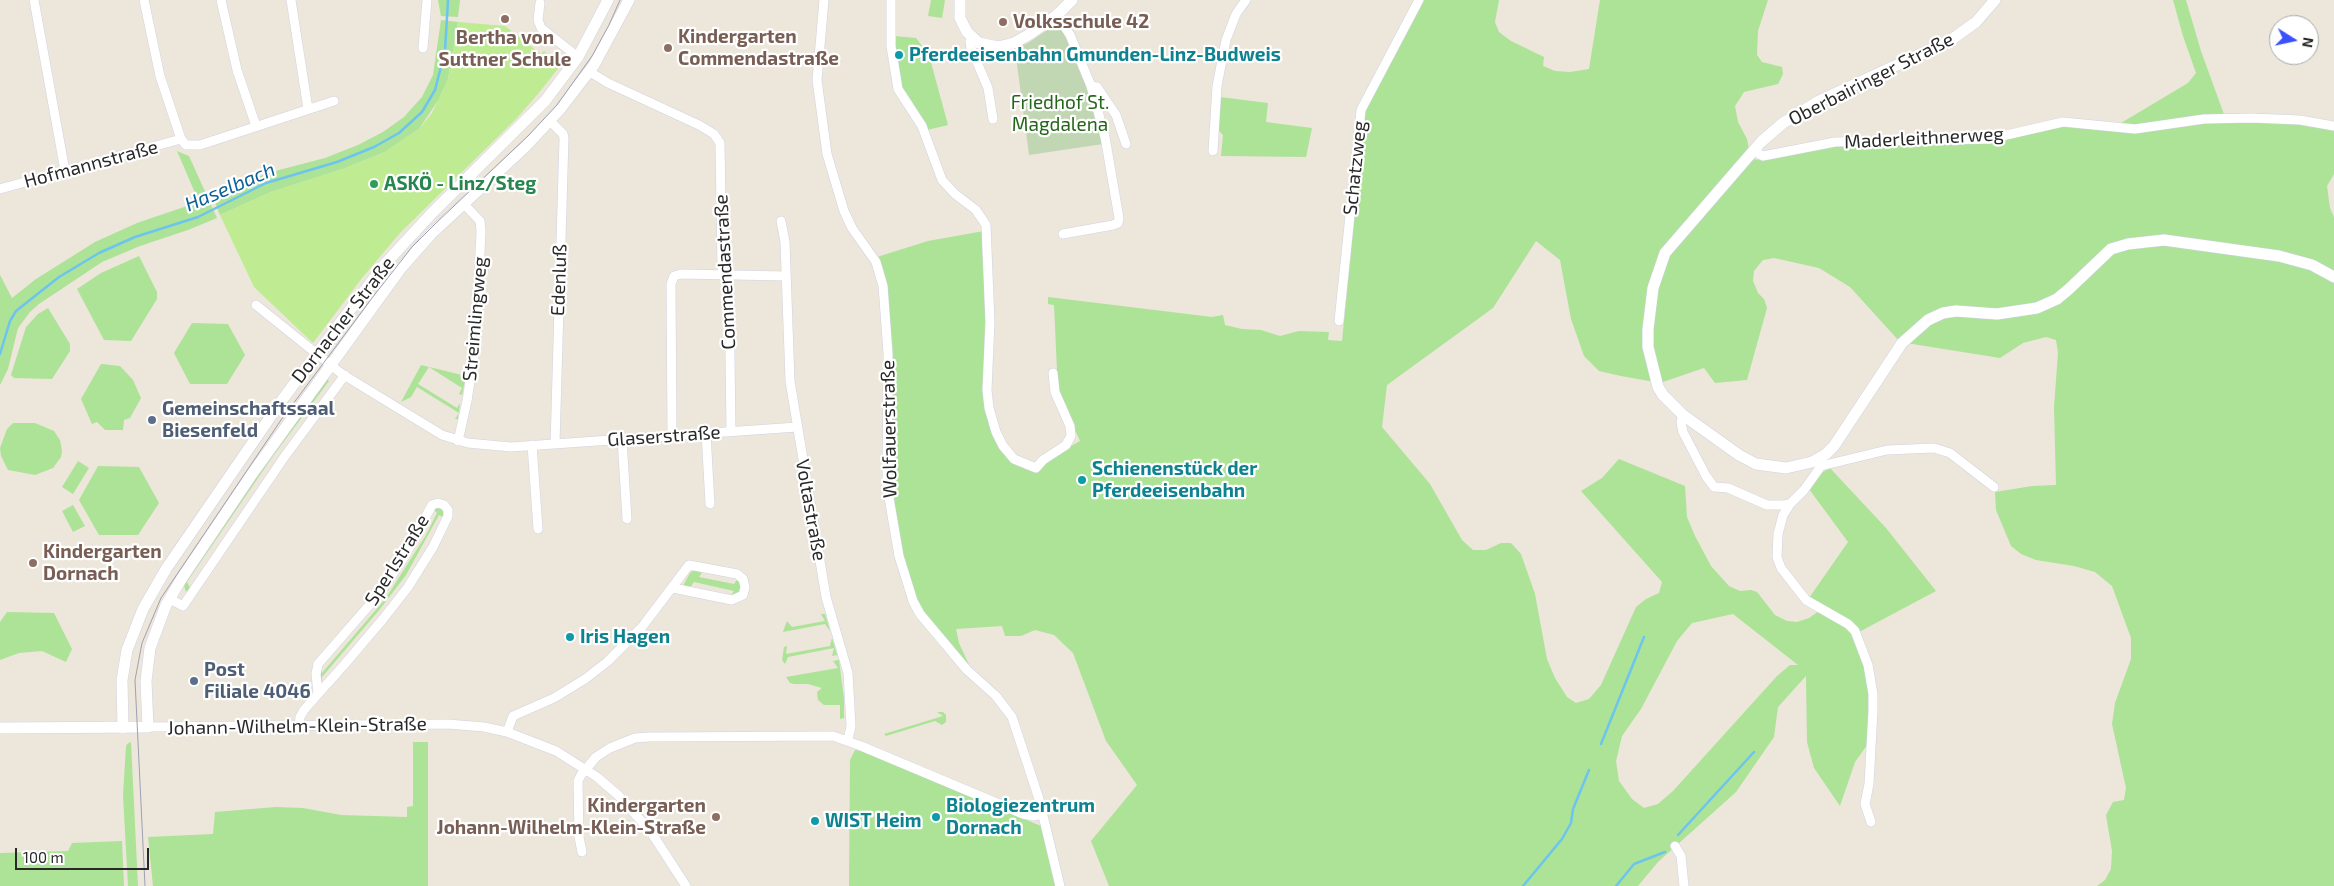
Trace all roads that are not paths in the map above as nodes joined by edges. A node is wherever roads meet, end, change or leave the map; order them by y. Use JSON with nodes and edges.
{"nodes":[{"id":1,"x":34,"y":0,"type":"edge"},
{"id":2,"x":144,"y":0,"type":"edge"},
{"id":3,"x":221,"y":0,"type":"edge"},
{"id":4,"x":291,"y":0,"type":"edge"},
{"id":5,"x":426,"y":0,"type":"edge"},
{"id":6,"x":608,"y":0,"type":"edge"},
{"id":7,"x":629,"y":0,"type":"edge"},
{"id":8,"x":824,"y":0,"type":"edge"},
{"id":9,"x":891,"y":0,"type":"edge"},
{"id":10,"x":960,"y":0,"type":"edge"},
{"id":11,"x":1072,"y":0,"type":"edge"},
{"id":12,"x":1246,"y":0,"type":"edge"},
{"id":13,"x":1419,"y":0,"type":"edge"},
{"id":14,"x":1996,"y":0,"type":"edge"},
{"id":15,"x":540,"y":3,"type":"dead end"},
{"id":16,"x":1057,"y":15,"type":"junction"},
{"id":17,"x":972,"y":38,"type":"junction"},
{"id":18,"x":422,"y":48,"type":"dead end"},
{"id":19,"x":578,"y":57,"type":"junction"},
{"id":20,"x":590,"y":72,"type":"junction"},
{"id":21,"x":1091,"y":86,"type":"junction"},
{"id":22,"x":334,"y":100,"type":"dead end"},
{"id":23,"x":308,"y":109,"type":"junction"},
{"id":24,"x":993,"y":119,"type":"dead end"},
{"id":25,"x":550,"y":121,"type":"junction"},
{"id":26,"x":256,"y":126,"type":"junction"},
{"id":27,"x":2334,"y":126,"type":"edge"},
{"id":28,"x":181,"y":139,"type":"junction"},
{"id":29,"x":1126,"y":144,"type":"dead end"},
{"id":30,"x":1213,"y":151,"type":"dead end"},
{"id":31,"x":1754,"y":151,"type":"junction"},
{"id":32,"x":65,"y":171,"type":"junction"},
{"id":33,"x":0,"y":189,"type":"edge"},
{"id":34,"x":463,"y":203,"type":"junction"},
{"id":35,"x":781,"y":221,"type":"dead end"},
{"id":36,"x":1063,"y":234,"type":"dead end"},
{"id":37,"x":726,"y":276,"type":"junction"},
{"id":38,"x":786,"y":276,"type":"junction"},
{"id":39,"x":2334,"y":277,"type":"edge"},
{"id":40,"x":256,"y":305,"type":"dead end"},
{"id":41,"x":1340,"y":321,"type":"dead end"},
{"id":42,"x":316,"y":354,"type":"junction"},
{"id":43,"x":331,"y":366,"type":"junction"},
{"id":44,"x":1054,"y":373,"type":"dead end"},
{"id":45,"x":345,"y":375,"type":"junction"},
{"id":46,"x":1682,"y":415,"type":"junction"},
{"id":47,"x":797,"y":427,"type":"junction"},
{"id":48,"x":731,"y":431,"type":"junction"},
{"id":49,"x":706,"y":433,"type":"junction"},
{"id":50,"x":672,"y":435,"type":"junction"},
{"id":51,"x":622,"y":439,"type":"junction"},
{"id":52,"x":458,"y":441,"type":"junction"},
{"id":53,"x":555,"y":444,"type":"junction"},
{"id":54,"x":532,"y":445,"type":"junction"},
{"id":55,"x":1819,"y":463,"type":"junction"},
{"id":56,"x":1994,"y":487,"type":"dead end"},
{"id":57,"x":710,"y":504,"type":"dead end"},
{"id":58,"x":1790,"y":504,"type":"junction"},
{"id":59,"x":627,"y":519,"type":"dead end"},
{"id":60,"x":538,"y":529,"type":"dead end"},
{"id":61,"x":673,"y":588,"type":"junction"},
{"id":62,"x":170,"y":598,"type":"junction"},
{"id":63,"x":318,"y":694,"type":"junction"},
{"id":64,"x":300,"y":725,"type":"junction"},
{"id":65,"x":148,"y":727,"type":"junction"},
{"id":66,"x":0,"y":728,"type":"edge"},
{"id":67,"x":123,"y":728,"type":"junction"},
{"id":68,"x":507,"y":732,"type":"junction"},
{"id":69,"x":848,"y":740,"type":"junction"},
{"id":70,"x":585,"y":768,"type":"junction"},
{"id":71,"x":1043,"y":814,"type":"junction"},
{"id":72,"x":1871,"y":822,"type":"dead end"},
{"id":73,"x":1675,"y":846,"type":"dead end"},
{"id":74,"x":582,"y":852,"type":"dead end"},
{"id":75,"x":686,"y":886,"type":"edge"},
{"id":76,"x":1060,"y":886,"type":"edge"},
{"id":77,"x":1684,"y":886,"type":"edge"}],
"edges":[{"from":1,"to":32,"type":"street"},
{"from":2,"to":28,"type":"street"},
{"from":3,"to":26,"type":"street"},
{"from":4,"to":23,"type":"street"},
{"from":5,"to":18,"type":"street"},
{"from":6,"to":19,"type":"street","name":"Dornacher Straße"},
{"from":7,"to":20,"type":"street","name":"Dornacher Straße"},
{"from":8,"to":71,"type":"street","name":"Wolfauerstraße"},
{"from":9,"to":44,"type":"street"},
{"from":10,"to":17,"type":"street"},
{"from":11,"to":16,"type":"street"},
{"from":12,"to":30,"type":"street"},
{"from":13,"to":41,"type":"street","name":"Schatzweg"},
{"from":14,"to":31,"type":"street","name":"Oberbairinger Straße"},
{"from":15,"to":19,"type":"street"},
{"from":16,"to":17,"type":"street"},
{"from":16,"to":21,"type":"street"},
{"from":17,"to":24,"type":"street"},
{"from":19,"to":42,"type":"street","name":"Dornacher Straße"},
{"from":20,"to":25,"type":"street","name":"Dornacher Straße"},
{"from":20,"to":37,"type":"street","name":"Commendastraße"},
{"from":21,"to":29,"type":"street"},
{"from":21,"to":36,"type":"street"},
{"from":22,"to":23,"type":"street"},
{"from":23,"to":26,"type":"street"},
{"from":25,"to":34,"type":"street","name":"Dornacher Straße"},
{"from":25,"to":53,"type":"street","name":"Edenluß"},
{"from":26,"to":28,"type":"street"},
{"from":27,"to":31,"type":"street","name":"Maderleithnerweg"},
{"from":28,"to":32,"type":"street","name":"Hofmannstraße"},
{"from":31,"to":46,"type":"street","name":"Oberbairinger Straße"},
{"from":32,"to":33,"type":"street","name":"Hofmannstraße"},
{"from":34,"to":43,"type":"street","name":"Dornacher Straße"},
{"from":34,"to":52,"type":"street","name":"Streimlingweg"},
{"from":35,"to":38,"type":"street","name":"Voltastraße"},
{"from":37,"to":38,"type":"street"},
{"from":37,"to":48,"type":"street","name":"Commendastraße"},
{"from":37,"to":50,"type":"street"},
{"from":38,"to":47,"type":"street","name":"Voltastraße"},
{"from":39,"to":55,"type":"street","name":"Oberbairinger Straße"},
{"from":40,"to":42,"type":"street","name":"Glaserstraße"},
{"from":42,"to":43,"type":"street","name":"Glaserstraße"},
{"from":42,"to":67,"type":"street","name":"Dornacher Straße"},
{"from":43,"to":45,"type":"street","name":"Glaserstraße"},
{"from":43,"to":62,"type":"street","name":"Dornacher Straße"},
{"from":45,"to":52,"type":"street","name":"Glaserstraße"},
{"from":45,"to":62,"type":"street","name":"Dornacher Straße"},
{"from":46,"to":55,"type":"street","name":"Oberbairinger Straße"},
{"from":46,"to":58,"type":"street"},
{"from":47,"to":48,"type":"street","name":"Glaserstraße"},
{"from":47,"to":69,"type":"street","name":"Voltastraße"},
{"from":48,"to":49,"type":"street","name":"Glaserstraße"},
{"from":49,"to":50,"type":"street","name":"Glaserstraße"},
{"from":49,"to":57,"type":"street"},
{"from":50,"to":51,"type":"street","name":"Glaserstraße"},
{"from":51,"to":53,"type":"street","name":"Glaserstraße"},
{"from":51,"to":59,"type":"street"},
{"from":52,"to":54,"type":"street","name":"Glaserstraße"},
{"from":53,"to":54,"type":"street","name":"Glaserstraße"},
{"from":54,"to":60,"type":"street"},
{"from":55,"to":56,"type":"street","name":"Oberbairinger Straße"},
{"from":55,"to":58,"type":"street","name":"Oberbairinger Straße"},
{"from":58,"to":72,"type":"street","name":"Oberbairinger Straße"},
{"from":61,"to":61,"type":"street"},
{"from":61,"to":68,"type":"street"},
{"from":62,"to":65,"type":"street","name":"Dornacher Straße"},
{"from":63,"to":63,"type":"street","name":"Sperlstraße"},
{"from":63,"to":64,"type":"street","name":"Sperlstraße"},
{"from":64,"to":65,"type":"street","name":"Johann-Wilhelm-Klein-Straße"},
{"from":64,"to":68,"type":"street","name":"Johann-Wilhelm-Klein-Straße"},
{"from":65,"to":67,"type":"street","name":"Johann-Wilhelm-Klein-Straße"},
{"from":66,"to":67,"type":"street","name":"Johann-Wilhelm-Klein-Straße"},
{"from":68,"to":70,"type":"street","name":"Johann-Wilhelm-Klein-Straße"},
{"from":69,"to":70,"type":"street"},
{"from":69,"to":71,"type":"street"},
{"from":70,"to":74,"type":"street"},
{"from":70,"to":75,"type":"street","name":"Johann-Wilhelm-Klein-Straße"},
{"from":71,"to":76,"type":"street","name":"Wolfauerstraße"},
{"from":73,"to":77,"type":"street"}]}
